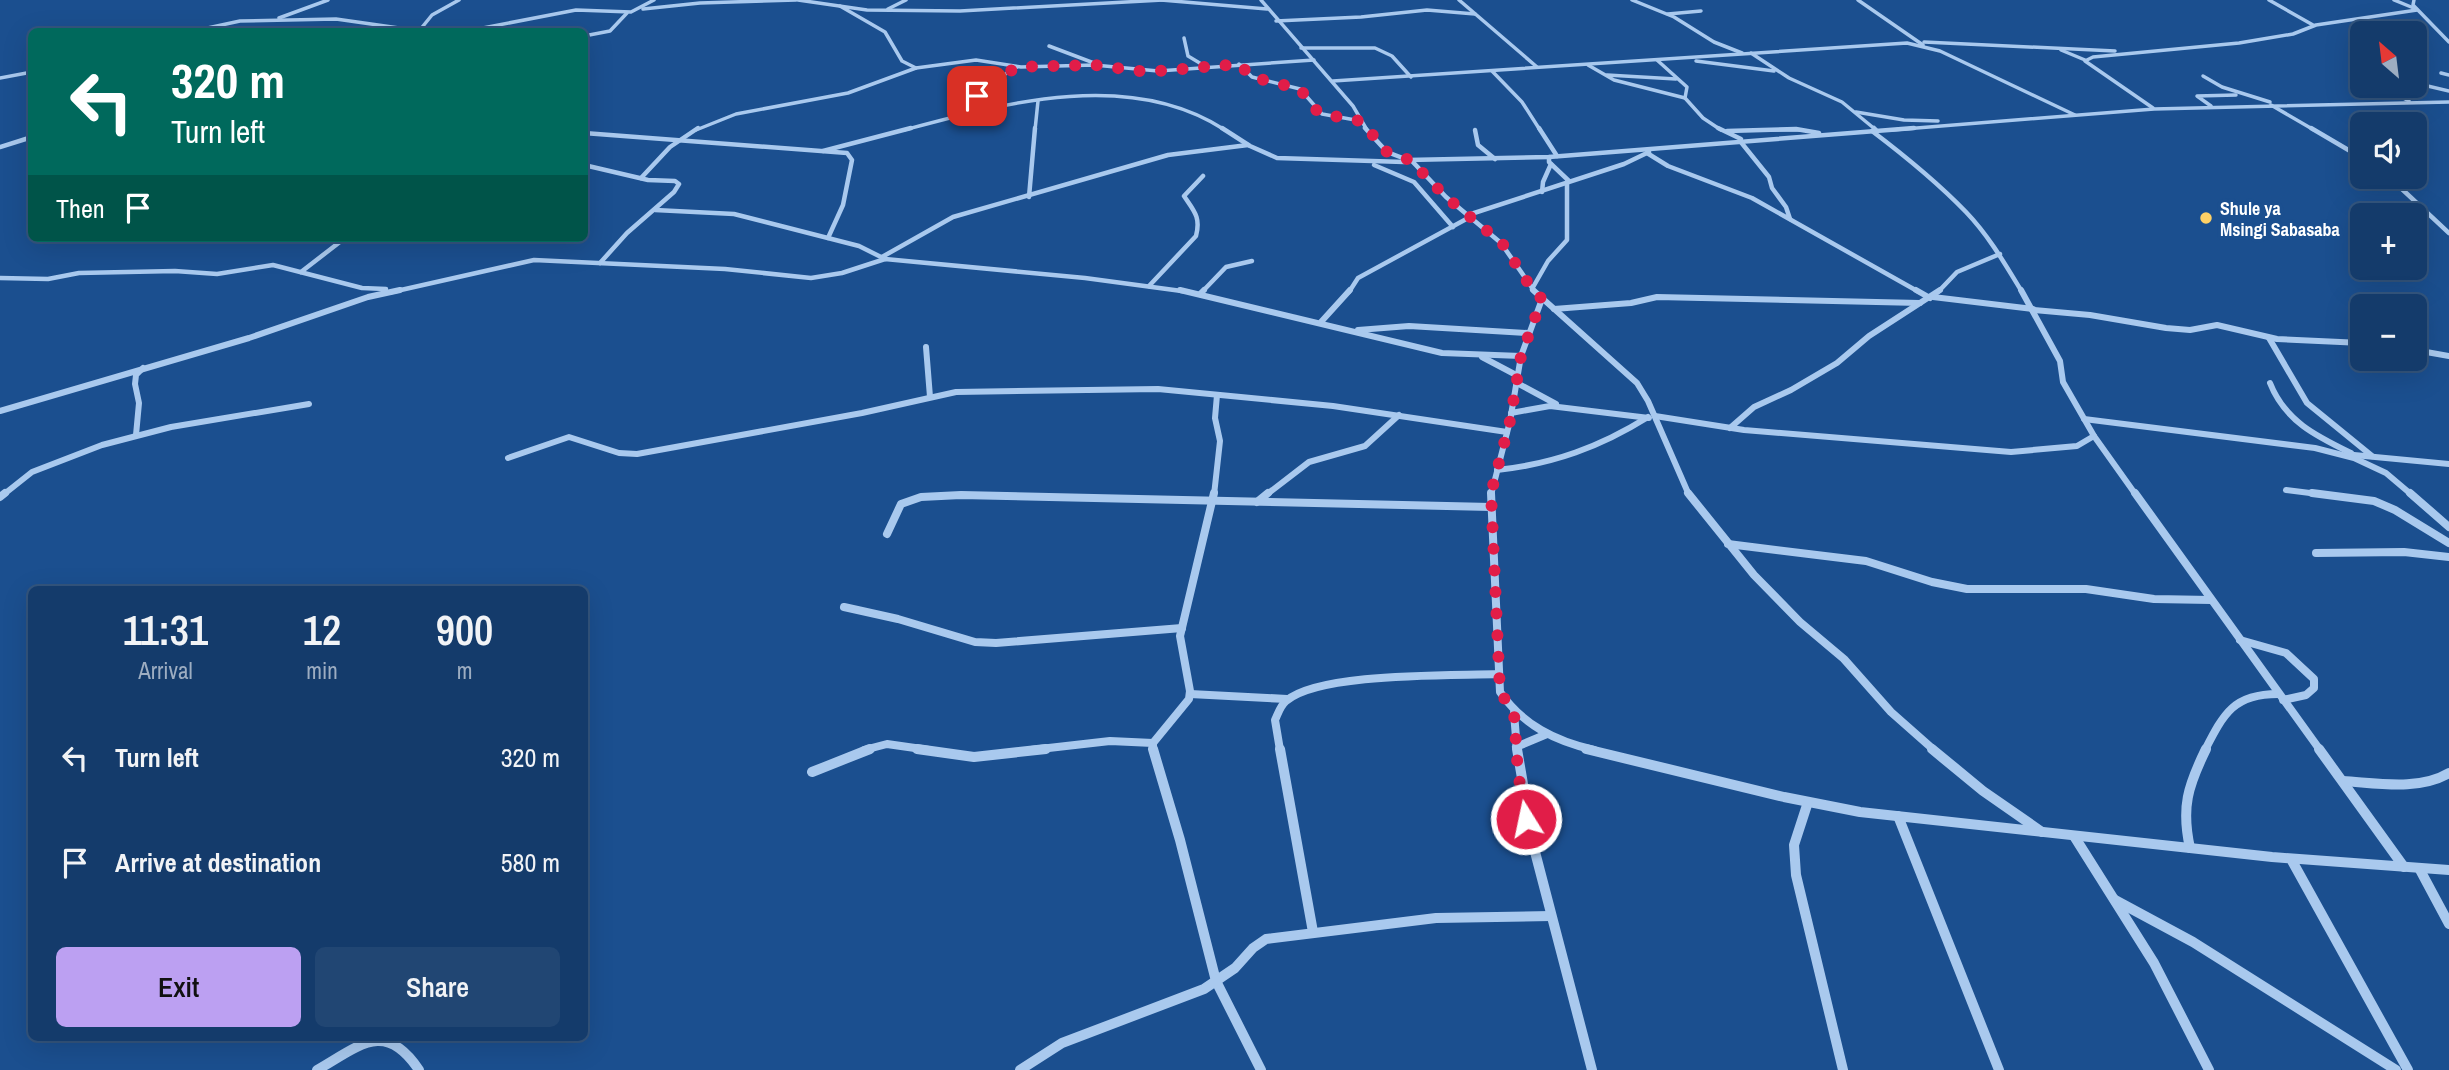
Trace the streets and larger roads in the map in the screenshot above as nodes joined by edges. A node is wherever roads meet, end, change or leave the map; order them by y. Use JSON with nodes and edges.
{"nodes":[{"id":1,"x":328,"y":0,"type":"edge"},
{"id":2,"x":459,"y":0,"type":"edge"},
{"id":3,"x":654,"y":0,"type":"edge"},
{"id":4,"x":694,"y":0,"type":"edge"},
{"id":5,"x":800,"y":0,"type":"edge"},
{"id":6,"x":906,"y":0,"type":"edge"},
{"id":7,"x":1000,"y":0,"type":"edge"},
{"id":8,"x":1162,"y":0,"type":"edge"},
{"id":9,"x":1261,"y":0,"type":"edge"},
{"id":10,"x":1632,"y":0,"type":"edge"},
{"id":11,"x":1642,"y":0,"type":"edge"},
{"id":12,"x":1858,"y":0,"type":"edge"},
{"id":13,"x":2269,"y":0,"type":"edge"},
{"id":14,"x":2394,"y":0,"type":"edge"},
{"id":15,"x":2414,"y":0,"type":"edge"},
{"id":16,"x":1460,"y":1,"type":"edge"},
{"id":17,"x":702,"y":2,"type":"junction"},
{"id":18,"x":1102,"y":2,"type":"edge"},
{"id":19,"x":898,"y":4,"type":"junction"},
{"id":20,"x":840,"y":6,"type":"junction"},
{"id":21,"x":1648,"y":6,"type":"junction"},
{"id":22,"x":1007,"y":9,"type":"junction"},
{"id":23,"x":1267,"y":9,"type":"junction"},
{"id":24,"x":639,"y":10,"type":"junction"},
{"id":25,"x":933,"y":10,"type":"junction"},
{"id":26,"x":2417,"y":10,"type":"junction"},
{"id":27,"x":882,"y":11,"type":"junction"},
{"id":28,"x":1445,"y":11,"type":"junction"},
{"id":29,"x":1701,"y":11,"type":"dead end"},
{"id":30,"x":627,"y":13,"type":"junction"},
{"id":31,"x":1667,"y":14,"type":"junction"},
{"id":32,"x":1475,"y":15,"type":"junction"},
{"id":33,"x":275,"y":20,"type":"junction"},
{"id":34,"x":1276,"y":20,"type":"junction"},
{"id":35,"x":2314,"y":25,"type":"junction"},
{"id":36,"x":205,"y":28,"type":"edge"},
{"id":37,"x":399,"y":28,"type":"edge"},
{"id":38,"x":421,"y":28,"type":"edge"},
{"id":39,"x":483,"y":28,"type":"edge"},
{"id":40,"x":588,"y":35,"type":"edge"},
{"id":41,"x":1184,"y":38,"type":"dead end"},
{"id":42,"x":1920,"y":42,"type":"junction"},
{"id":43,"x":2449,"y":42,"type":"edge"},
{"id":44,"x":1049,"y":46,"type":"dead end"},
{"id":45,"x":1925,"y":46,"type":"junction"},
{"id":46,"x":1300,"y":48,"type":"junction"},
{"id":47,"x":1730,"y":48,"type":"junction"},
{"id":48,"x":2057,"y":48,"type":"junction"},
{"id":49,"x":1806,"y":49,"type":"junction"},
{"id":50,"x":2136,"y":53,"type":"junction"},
{"id":51,"x":1748,"y":54,"type":"junction"},
{"id":52,"x":1682,"y":58,"type":"junction"},
{"id":53,"x":1314,"y":60,"type":"junction"},
{"id":54,"x":1657,"y":60,"type":"junction"},
{"id":55,"x":2085,"y":61,"type":"junction"},
{"id":56,"x":1239,"y":64,"type":"junction"},
{"id":57,"x":1588,"y":65,"type":"junction"},
{"id":58,"x":1104,"y":66,"type":"junction"},
{"id":59,"x":1207,"y":66,"type":"junction"},
{"id":60,"x":1017,"y":67,"type":"junction"},
{"id":61,"x":916,"y":68,"type":"junction"},
{"id":62,"x":1537,"y":68,"type":"junction"},
{"id":63,"x":1492,"y":71,"type":"junction"},
{"id":64,"x":1780,"y":72,"type":"junction"},
{"id":65,"x":28,"y":73,"type":"edge"},
{"id":66,"x":2441,"y":73,"type":"dead end"},
{"id":67,"x":1603,"y":75,"type":"junction"},
{"id":68,"x":2449,"y":75,"type":"edge"},
{"id":69,"x":2203,"y":76,"type":"dead end"},
{"id":70,"x":1411,"y":77,"type":"junction"},
{"id":71,"x":0,"y":78,"type":"edge"},
{"id":72,"x":1677,"y":79,"type":"junction"},
{"id":73,"x":1333,"y":81,"type":"junction"},
{"id":74,"x":2427,"y":86,"type":"edge"},
{"id":75,"x":2449,"y":92,"type":"edge"},
{"id":76,"x":2246,"y":96,"type":"junction"},
{"id":77,"x":1685,"y":98,"type":"junction"},
{"id":78,"x":2404,"y":98,"type":"edge"},
{"id":79,"x":1038,"y":101,"type":"junction"},
{"id":80,"x":2410,"y":101,"type":"junction"},
{"id":81,"x":2437,"y":102,"type":"junction"},
{"id":82,"x":2449,"y":102,"type":"edge"},
{"id":83,"x":2273,"y":104,"type":"junction"},
{"id":84,"x":2212,"y":107,"type":"junction"},
{"id":85,"x":2449,"y":108,"type":"edge"},
{"id":86,"x":2154,"y":109,"type":"junction"},
{"id":87,"x":1856,"y":112,"type":"junction"},
{"id":88,"x":2076,"y":115,"type":"junction"},
{"id":89,"x":952,"y":119,"type":"junction"},
{"id":90,"x":1361,"y":121,"type":"junction"},
{"id":91,"x":1865,"y":122,"type":"junction"},
{"id":92,"x":1960,"y":124,"type":"junction"},
{"id":93,"x":1896,"y":129,"type":"junction"},
{"id":94,"x":1475,"y":130,"type":"dead end"},
{"id":95,"x":1722,"y":131,"type":"junction"},
{"id":96,"x":1874,"y":131,"type":"junction"},
{"id":97,"x":588,"y":134,"type":"edge"},
{"id":98,"x":1823,"y":135,"type":"junction"},
{"id":99,"x":28,"y":138,"type":"edge"},
{"id":100,"x":677,"y":141,"type":"junction"},
{"id":101,"x":1743,"y":141,"type":"junction"},
{"id":102,"x":1248,"y":145,"type":"junction"},
{"id":103,"x":0,"y":147,"type":"edge"},
{"id":104,"x":1656,"y":149,"type":"junction"},
{"id":105,"x":823,"y":151,"type":"junction"},
{"id":106,"x":2350,"y":151,"type":"edge"},
{"id":107,"x":1647,"y":153,"type":"junction"},
{"id":108,"x":1557,"y":156,"type":"junction"},
{"id":109,"x":1549,"y":157,"type":"junction"},
{"id":110,"x":1495,"y":159,"type":"junction"},
{"id":111,"x":1411,"y":161,"type":"junction"},
{"id":112,"x":1366,"y":162,"type":"junction"},
{"id":113,"x":1551,"y":164,"type":"junction"},
{"id":114,"x":588,"y":165,"type":"edge"},
{"id":115,"x":1203,"y":176,"type":"dead end"},
{"id":116,"x":641,"y":178,"type":"junction"},
{"id":117,"x":1568,"y":182,"type":"junction"},
{"id":118,"x":2402,"y":189,"type":"edge"},
{"id":119,"x":1542,"y":192,"type":"junction"},
{"id":120,"x":1029,"y":197,"type":"junction"},
{"id":121,"x":655,"y":210,"type":"junction"},
{"id":122,"x":1469,"y":216,"type":"junction"},
{"id":123,"x":1790,"y":219,"type":"junction"},
{"id":124,"x":1453,"y":227,"type":"junction"},
{"id":125,"x":2449,"y":233,"type":"edge"},
{"id":126,"x":828,"y":239,"type":"junction"},
{"id":127,"x":340,"y":242,"type":"edge"},
{"id":128,"x":867,"y":250,"type":"junction"},
{"id":129,"x":2000,"y":254,"type":"junction"},
{"id":130,"x":883,"y":258,"type":"junction"},
{"id":131,"x":1252,"y":261,"type":"dead end"},
{"id":132,"x":600,"y":263,"type":"junction"},
{"id":133,"x":857,"y":267,"type":"junction"},
{"id":134,"x":301,"y":272,"type":"junction"},
{"id":135,"x":0,"y":278,"type":"edge"},
{"id":136,"x":1149,"y":286,"type":"junction"},
{"id":137,"x":398,"y":289,"type":"junction"},
{"id":138,"x":1532,"y":289,"type":"junction"},
{"id":139,"x":1200,"y":294,"type":"junction"},
{"id":140,"x":1931,"y":297,"type":"junction"},
{"id":141,"x":1542,"y":299,"type":"junction"},
{"id":142,"x":1920,"y":303,"type":"junction"},
{"id":143,"x":1554,"y":309,"type":"junction"},
{"id":144,"x":2033,"y":309,"type":"junction"},
{"id":145,"x":1321,"y":322,"type":"junction"},
{"id":146,"x":1351,"y":330,"type":"junction"},
{"id":147,"x":1528,"y":332,"type":"junction"},
{"id":148,"x":2269,"y":338,"type":"junction"},
{"id":149,"x":2350,"y":342,"type":"edge"},
{"id":150,"x":926,"y":347,"type":"dead end"},
{"id":151,"x":2427,"y":352,"type":"edge"},
{"id":152,"x":1481,"y":356,"type":"junction"},
{"id":153,"x":1521,"y":356,"type":"junction"},
{"id":154,"x":2449,"y":356,"type":"edge"},
{"id":155,"x":144,"y":368,"type":"junction"},
{"id":156,"x":1517,"y":380,"type":"junction"},
{"id":157,"x":2270,"y":383,"type":"dead end"},
{"id":158,"x":1217,"y":395,"type":"junction"},
{"id":159,"x":930,"y":397,"type":"junction"},
{"id":160,"x":1513,"y":402,"type":"junction"},
{"id":161,"x":309,"y":404,"type":"dead end"},
{"id":162,"x":1541,"y":407,"type":"junction"},
{"id":163,"x":1561,"y":407,"type":"junction"},
{"id":164,"x":0,"y":411,"type":"edge"},
{"id":165,"x":1511,"y":413,"type":"junction"},
{"id":166,"x":1399,"y":415,"type":"junction"},
{"id":167,"x":1653,"y":417,"type":"junction"},
{"id":168,"x":2084,"y":419,"type":"junction"},
{"id":169,"x":1730,"y":428,"type":"junction"},
{"id":170,"x":1507,"y":432,"type":"junction"},
{"id":171,"x":136,"y":435,"type":"junction"},
{"id":172,"x":2094,"y":436,"type":"junction"},
{"id":173,"x":2343,"y":455,"type":"junction"},
{"id":174,"x":2355,"y":455,"type":"junction"},
{"id":175,"x":2372,"y":456,"type":"junction"},
{"id":176,"x":508,"y":458,"type":"dead end"},
{"id":177,"x":2449,"y":464,"type":"edge"},
{"id":178,"x":1497,"y":470,"type":"junction"},
{"id":179,"x":2286,"y":491,"type":"dead end"},
{"id":180,"x":0,"y":498,"type":"edge"},
{"id":181,"x":1213,"y":502,"type":"junction"},
{"id":182,"x":1256,"y":502,"type":"junction"},
{"id":183,"x":1491,"y":507,"type":"junction"},
{"id":184,"x":2449,"y":527,"type":"edge"},
{"id":185,"x":887,"y":534,"type":"dead end"},
{"id":186,"x":2449,"y":543,"type":"edge"},
{"id":187,"x":1728,"y":544,"type":"junction"},
{"id":188,"x":2316,"y":553,"type":"dead end"},
{"id":189,"x":2449,"y":557,"type":"edge"},
{"id":190,"x":2210,"y":600,"type":"junction"},
{"id":191,"x":844,"y":607,"type":"dead end"},
{"id":192,"x":1182,"y":628,"type":"junction"},
{"id":193,"x":2239,"y":640,"type":"junction"},
{"id":194,"x":1499,"y":674,"type":"junction"},
{"id":195,"x":1189,"y":694,"type":"junction"},
{"id":196,"x":2281,"y":697,"type":"junction"},
{"id":197,"x":1287,"y":699,"type":"junction"},
{"id":198,"x":1514,"y":713,"type":"junction"},
{"id":199,"x":1548,"y":734,"type":"junction"},
{"id":200,"x":1153,"y":743,"type":"junction"},
{"id":201,"x":1516,"y":747,"type":"junction"},
{"id":202,"x":812,"y":772,"type":"dead end"},
{"id":203,"x":2449,"y":773,"type":"edge"},
{"id":204,"x":2343,"y":781,"type":"junction"},
{"id":205,"x":1808,"y":802,"type":"junction"},
{"id":206,"x":1898,"y":816,"type":"junction"},
{"id":207,"x":2043,"y":832,"type":"junction"},
{"id":208,"x":2074,"y":836,"type":"junction"},
{"id":209,"x":2190,"y":848,"type":"junction"},
{"id":210,"x":2291,"y":859,"type":"junction"},
{"id":211,"x":2404,"y":867,"type":"junction"},
{"id":212,"x":2419,"y":869,"type":"junction"},
{"id":213,"x":2449,"y":870,"type":"edge"},
{"id":214,"x":2115,"y":900,"type":"junction"},
{"id":215,"x":1551,"y":916,"type":"junction"},
{"id":216,"x":2449,"y":924,"type":"edge"},
{"id":217,"x":1313,"y":932,"type":"junction"},
{"id":218,"x":1216,"y":981,"type":"junction"},
{"id":219,"x":374,"y":1041,"type":"edge"},
{"id":220,"x":391,"y":1041,"type":"edge"},
{"id":221,"x":2209,"y":1069,"type":"edge"},
{"id":222,"x":317,"y":1070,"type":"edge"},
{"id":223,"x":419,"y":1070,"type":"edge"},
{"id":224,"x":1020,"y":1070,"type":"edge"},
{"id":225,"x":1261,"y":1070,"type":"edge"},
{"id":226,"x":1592,"y":1070,"type":"edge"},
{"id":227,"x":1843,"y":1070,"type":"edge"},
{"id":228,"x":1999,"y":1070,"type":"edge"},
{"id":229,"x":2396,"y":1070,"type":"edge"},
{"id":230,"x":2408,"y":1070,"type":"edge"}],
"edges":[{"from":1,"to":33,"type":"street"},
{"from":2,"to":38,"type":"street"},
{"from":3,"to":24,"type":"street"},
{"from":4,"to":17,"type":"street"},
{"from":5,"to":17,"type":"street"},
{"from":5,"to":20,"type":"street"},
{"from":6,"to":19,"type":"street"},
{"from":7,"to":22,"type":"street"},
{"from":8,"to":18,"type":"street"},
{"from":8,"to":23,"type":"street"},
{"from":9,"to":23,"type":"street"},
{"from":10,"to":21,"type":"street"},
{"from":11,"to":21,"type":"street"},
{"from":12,"to":42,"type":"street"},
{"from":13,"to":35,"type":"street"},
{"from":14,"to":26,"type":"street"},
{"from":15,"to":26,"type":"street"},
{"from":16,"to":28,"type":"street"},
{"from":16,"to":32,"type":"street"},
{"from":17,"to":24,"type":"street"},
{"from":18,"to":22,"type":"street"},
{"from":19,"to":25,"type":"street"},
{"from":19,"to":27,"type":"street"},
{"from":20,"to":27,"type":"street"},
{"from":20,"to":61,"type":"street"},
{"from":21,"to":31,"type":"street"},
{"from":22,"to":25,"type":"street"},
{"from":23,"to":34,"type":"street"},
{"from":24,"to":30,"type":"street"},
{"from":25,"to":27,"type":"street"},
{"from":26,"to":35,"type":"street"},
{"from":26,"to":43,"type":"street"},
{"from":28,"to":32,"type":"street"},
{"from":28,"to":34,"type":"street"},
{"from":29,"to":31,"type":"street"},
{"from":30,"to":39,"type":"street"},
{"from":30,"to":40,"type":"street"},
{"from":31,"to":47,"type":"street"},
{"from":32,"to":62,"type":"street"},
{"from":33,"to":36,"type":"street"},
{"from":33,"to":37,"type":"street"},
{"from":34,"to":46,"type":"street"},
{"from":35,"to":50,"type":"street"},
{"from":41,"to":59,"type":"street"},
{"from":42,"to":45,"type":"street"},
{"from":42,"to":48,"type":"street"},
{"from":44,"to":58,"type":"street"},
{"from":45,"to":49,"type":"street"},
{"from":45,"to":88,"type":"street"},
{"from":46,"to":53,"type":"street"},
{"from":46,"to":70,"type":"street"},
{"from":47,"to":49,"type":"street"},
{"from":47,"to":51,"type":"street"},
{"from":48,"to":50,"type":"street"},
{"from":48,"to":55,"type":"street"},
{"from":49,"to":51,"type":"street"},
{"from":50,"to":55,"type":"street"},
{"from":51,"to":52,"type":"street"},
{"from":51,"to":64,"type":"street"},
{"from":52,"to":54,"type":"street"},
{"from":52,"to":64,"type":"street"},
{"from":53,"to":56,"type":"street"},
{"from":53,"to":73,"type":"street"},
{"from":54,"to":57,"type":"street"},
{"from":54,"to":72,"type":"street"},
{"from":55,"to":86,"type":"street"},
{"from":56,"to":59,"type":"street"},
{"from":56,"to":90,"type":"street"},
{"from":57,"to":62,"type":"street"},
{"from":57,"to":67,"type":"street"},
{"from":58,"to":59,"type":"street"},
{"from":58,"to":60,"type":"street"},
{"from":60,"to":61,"type":"street"},
{"from":60,"to":89,"type":"street"},
{"from":61,"to":100,"type":"street"},
{"from":62,"to":63,"type":"street"},
{"from":63,"to":70,"type":"street"},
{"from":63,"to":108,"type":"street"},
{"from":64,"to":87,"type":"street"},
{"from":65,"to":71,"type":"street"},
{"from":66,"to":68,"type":"street"},
{"from":67,"to":72,"type":"street"},
{"from":67,"to":77,"type":"street"},
{"from":69,"to":76,"type":"street"},
{"from":70,"to":73,"type":"street"},
{"from":72,"to":77,"type":"street"},
{"from":73,"to":90,"type":"street"},
{"from":74,"to":75,"type":"street"},
{"from":76,"to":83,"type":"street"},
{"from":76,"to":84,"type":"street"},
{"from":77,"to":95,"type":"street"},
{"from":78,"to":80,"type":"street"},
{"from":79,"to":89,"type":"street"},
{"from":79,"to":102,"type":"street"},
{"from":79,"to":120,"type":"street"},
{"from":80,"to":81,"type":"street"},
{"from":80,"to":83,"type":"street"},
{"from":81,"to":82,"type":"street"},
{"from":81,"to":85,"type":"street"},
{"from":83,"to":84,"type":"street"},
{"from":83,"to":106,"type":"street"},
{"from":84,"to":86,"type":"street"},
{"from":86,"to":88,"type":"street"},
{"from":87,"to":91,"type":"street"},
{"from":87,"to":92,"type":"street"},
{"from":88,"to":92,"type":"street"},
{"from":89,"to":105,"type":"street"},
{"from":90,"to":111,"type":"street"},
{"from":91,"to":93,"type":"street"},
{"from":91,"to":96,"type":"street"},
{"from":92,"to":93,"type":"street"},
{"from":93,"to":96,"type":"street"},
{"from":94,"to":110,"type":"street"},
{"from":95,"to":98,"type":"street"},
{"from":95,"to":101,"type":"street"},
{"from":96,"to":98,"type":"street"},
{"from":96,"to":129,"type":"street"},
{"from":97,"to":100,"type":"street"},
{"from":98,"to":101,"type":"street"},
{"from":99,"to":103,"type":"street"},
{"from":100,"to":105,"type":"street"},
{"from":100,"to":116,"type":"street"},
{"from":101,"to":104,"type":"street"},
{"from":101,"to":123,"type":"street"},
{"from":102,"to":112,"type":"street"},
{"from":102,"to":120,"type":"street"},
{"from":104,"to":107,"type":"street"},
{"from":104,"to":108,"type":"street"},
{"from":105,"to":126,"type":"street"},
{"from":107,"to":117,"type":"street"},
{"from":107,"to":123,"type":"street"},
{"from":108,"to":109,"type":"street"},
{"from":109,"to":110,"type":"street"},
{"from":109,"to":113,"type":"street"},
{"from":110,"to":111,"type":"street"},
{"from":111,"to":112,"type":"street"},
{"from":111,"to":122,"type":"street"},
{"from":112,"to":124,"type":"street"},
{"from":113,"to":117,"type":"street"},
{"from":113,"to":119,"type":"street"},
{"from":114,"to":116,"type":"street"},
{"from":115,"to":136,"type":"street"},
{"from":116,"to":121,"type":"street"},
{"from":117,"to":119,"type":"street"},
{"from":117,"to":138,"type":"street"},
{"from":118,"to":125,"type":"street"},
{"from":119,"to":122,"type":"street"},
{"from":120,"to":130,"type":"street"},
{"from":121,"to":126,"type":"street"},
{"from":121,"to":132,"type":"street"},
{"from":122,"to":124,"type":"street"},
{"from":122,"to":138,"type":"street"},
{"from":123,"to":140,"type":"street"},
{"from":124,"to":145,"type":"street"},
{"from":126,"to":128,"type":"street"},
{"from":127,"to":134,"type":"street"},
{"from":128,"to":130,"type":"street"},
{"from":128,"to":133,"type":"street"},
{"from":129,"to":140,"type":"street"},
{"from":129,"to":144,"type":"street"},
{"from":130,"to":133,"type":"street"},
{"from":130,"to":136,"type":"street"},
{"from":131,"to":139,"type":"street"},
{"from":132,"to":133,"type":"street"},
{"from":132,"to":137,"type":"street"},
{"from":134,"to":135,"type":"street"},
{"from":134,"to":137,"type":"street"},
{"from":136,"to":139,"type":"street"},
{"from":137,"to":155,"type":"street"},
{"from":138,"to":141,"type":"street"},
{"from":139,"to":145,"type":"street"},
{"from":140,"to":142,"type":"street"},
{"from":140,"to":144,"type":"street"},
{"from":141,"to":143,"type":"street"},
{"from":141,"to":147,"type":"street"},
{"from":142,"to":143,"type":"street"},
{"from":142,"to":169,"type":"street"},
{"from":143,"to":167,"type":"street"},
{"from":144,"to":148,"type":"street"},
{"from":144,"to":168,"type":"street"},
{"from":145,"to":146,"type":"street"},
{"from":146,"to":147,"type":"street"},
{"from":146,"to":152,"type":"street"},
{"from":147,"to":153,"type":"street"},
{"from":148,"to":149,"type":"street"},
{"from":148,"to":175,"type":"street"},
{"from":150,"to":159,"type":"street"},
{"from":151,"to":154,"type":"street"},
{"from":152,"to":153,"type":"street"},
{"from":152,"to":156,"type":"street"},
{"from":153,"to":156,"type":"street"},
{"from":155,"to":164,"type":"street"},
{"from":155,"to":171,"type":"street"},
{"from":156,"to":160,"type":"street"},
{"from":156,"to":163,"type":"street"},
{"from":157,"to":174,"type":"street"},
{"from":158,"to":159,"type":"street"},
{"from":158,"to":166,"type":"street"},
{"from":158,"to":181,"type":"street"},
{"from":159,"to":176,"type":"street"},
{"from":160,"to":162,"type":"street"},
{"from":160,"to":165,"type":"street"},
{"from":161,"to":171,"type":"street"},
{"from":162,"to":163,"type":"street"},
{"from":162,"to":165,"type":"street"},
{"from":163,"to":167,"type":"street"},
{"from":165,"to":170,"type":"street"},
{"from":166,"to":170,"type":"street"},
{"from":166,"to":182,"type":"street"},
{"from":167,"to":169,"type":"street"},
{"from":167,"to":178,"type":"street"},
{"from":167,"to":187,"type":"street"},
{"from":168,"to":172,"type":"street"},
{"from":168,"to":173,"type":"street"},
{"from":169,"to":172,"type":"street"},
{"from":170,"to":178,"type":"street"},
{"from":171,"to":180,"type":"street"},
{"from":172,"to":190,"type":"street"},
{"from":173,"to":174,"type":"street"},
{"from":173,"to":184,"type":"street"},
{"from":174,"to":175,"type":"street"},
{"from":175,"to":177,"type":"street"},
{"from":178,"to":183,"type":"street"},
{"from":179,"to":186,"type":"street"},
{"from":181,"to":182,"type":"street"},
{"from":181,"to":185,"type":"street"},
{"from":181,"to":192,"type":"street"},
{"from":182,"to":183,"type":"street"},
{"from":183,"to":194,"type":"street"},
{"from":187,"to":190,"type":"street"},
{"from":187,"to":207,"type":"street"},
{"from":188,"to":189,"type":"street"},
{"from":190,"to":193,"type":"street"},
{"from":191,"to":192,"type":"street"},
{"from":192,"to":195,"type":"street"},
{"from":193,"to":196,"type":"street"},
{"from":193,"to":196,"type":"street"},
{"from":194,"to":197,"type":"street"},
{"from":194,"to":198,"type":"street"},
{"from":195,"to":197,"type":"street"},
{"from":195,"to":200,"type":"street"},
{"from":196,"to":204,"type":"street"},
{"from":196,"to":209,"type":"street"},
{"from":197,"to":217,"type":"street"},
{"from":198,"to":199,"type":"street"},
{"from":198,"to":201,"type":"street"},
{"from":199,"to":201,"type":"street"},
{"from":199,"to":205,"type":"street"},
{"from":200,"to":202,"type":"street"},
{"from":200,"to":218,"type":"street"},
{"from":201,"to":215,"type":"street"},
{"from":203,"to":204,"type":"street"},
{"from":204,"to":211,"type":"street"},
{"from":205,"to":206,"type":"street"},
{"from":205,"to":227,"type":"street"},
{"from":206,"to":207,"type":"street"},
{"from":206,"to":228,"type":"street"},
{"from":207,"to":208,"type":"street"},
{"from":208,"to":209,"type":"street"},
{"from":208,"to":214,"type":"street"},
{"from":209,"to":210,"type":"street"},
{"from":210,"to":211,"type":"street"},
{"from":210,"to":230,"type":"street"},
{"from":211,"to":212,"type":"street"},
{"from":212,"to":213,"type":"street"},
{"from":212,"to":216,"type":"street"},
{"from":214,"to":221,"type":"street"},
{"from":214,"to":229,"type":"street"},
{"from":215,"to":217,"type":"street"},
{"from":215,"to":226,"type":"street"},
{"from":217,"to":218,"type":"street"},
{"from":218,"to":224,"type":"street"},
{"from":218,"to":225,"type":"street"},
{"from":219,"to":222,"type":"street"},
{"from":220,"to":223,"type":"street"}]}
